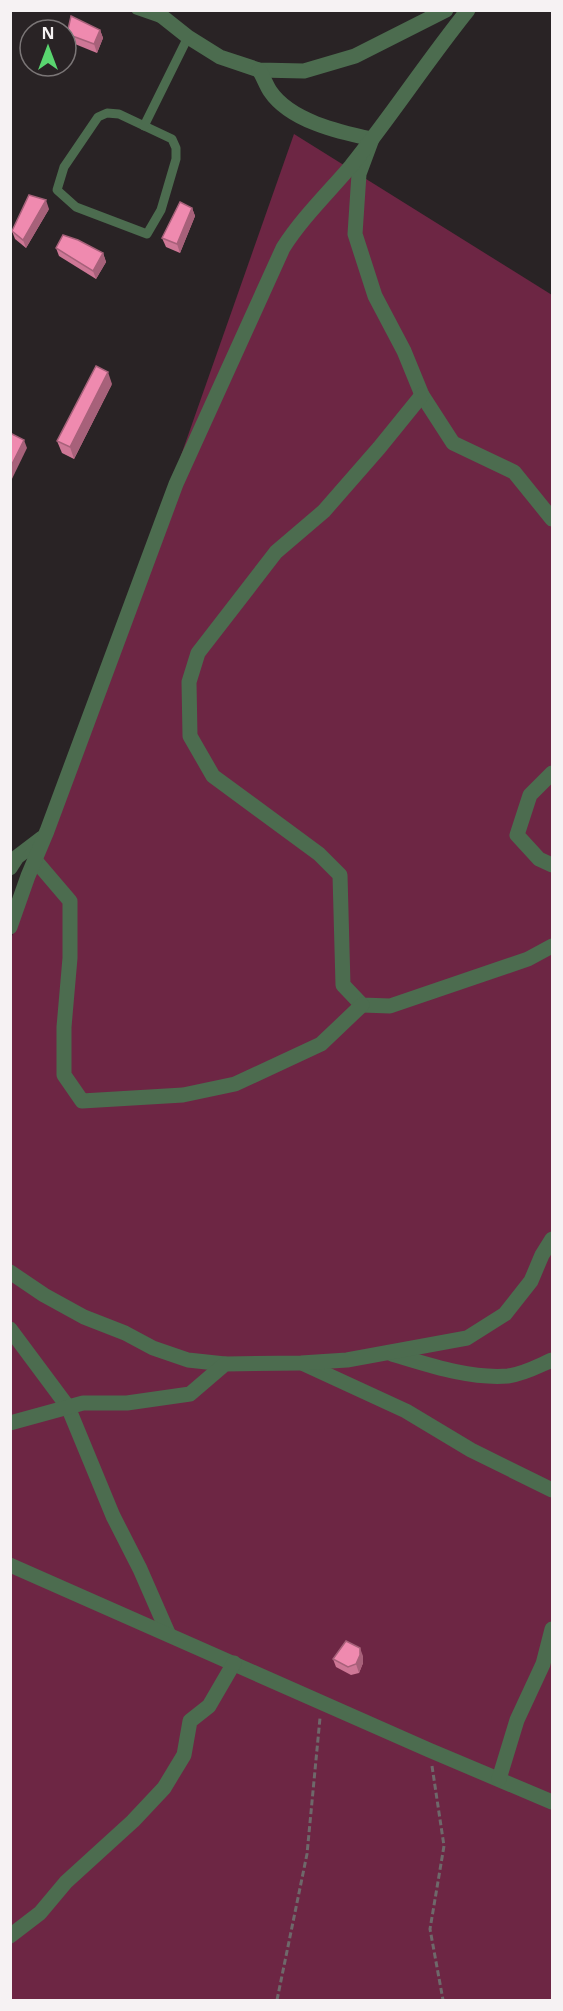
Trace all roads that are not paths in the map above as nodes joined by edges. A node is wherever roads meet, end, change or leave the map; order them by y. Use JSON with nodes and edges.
{"nodes":[{"id":1,"x":136,"y":10,"type":"edge"},
{"id":2,"x":446,"y":10,"type":"edge"},
{"id":3,"x":468,"y":10,"type":"edge"},
{"id":4,"x":160,"y":16,"type":"edge"},
{"id":5,"x":188,"y":37,"type":"junction"},
{"id":6,"x":259,"y":70,"type":"junction"},
{"id":7,"x":144,"y":126,"type":"junction"},
{"id":8,"x":372,"y":139,"type":"junction"},
{"id":9,"x":422,"y":396,"type":"junction"},
{"id":10,"x":552,"y":519,"type":"edge"},
{"id":11,"x":552,"y":773,"type":"edge"},
{"id":12,"x":44,"y":837,"type":"junction"},
{"id":13,"x":34,"y":860,"type":"junction"},
{"id":14,"x":552,"y":865,"type":"edge"},
{"id":15,"x":10,"y":868,"type":"edge"},
{"id":16,"x":10,"y":927,"type":"edge"},
{"id":17,"x":552,"y":946,"type":"edge"},
{"id":18,"x":362,"y":1005,"type":"junction"},
{"id":19,"x":552,"y":1239,"type":"edge"},
{"id":20,"x":10,"y":1272,"type":"edge"},
{"id":21,"x":10,"y":1329,"type":"edge"},
{"id":22,"x":390,"y":1353,"type":"junction"},
{"id":23,"x":552,"y":1360,"type":"edge"},
{"id":24,"x":302,"y":1363,"type":"junction"},
{"id":25,"x":225,"y":1364,"type":"junction"},
{"id":26,"x":10,"y":1423,"type":"edge"},
{"id":27,"x":552,"y":1491,"type":"edge"},
{"id":28,"x":10,"y":1564,"type":"edge"},
{"id":29,"x":552,"y":1629,"type":"edge"},
{"id":30,"x":168,"y":1633,"type":"junction"},
{"id":31,"x":234,"y":1663,"type":"junction"},
{"id":32,"x":499,"y":1779,"type":"junction"},
{"id":33,"x":552,"y":1802,"type":"edge"},
{"id":34,"x":10,"y":1936,"type":"edge"}],
"edges":[{"from":1,"to":4,"type":"lane"},
{"from":2,"to":6,"type":"street"},
{"from":3,"to":8,"type":"street"},
{"from":4,"to":5,"type":"street"},
{"from":5,"to":6,"type":"street"},
{"from":5,"to":7,"type":"lane"},
{"from":6,"to":8,"type":"street"},
{"from":7,"to":7,"type":"lane"},
{"from":8,"to":9,"type":"street"},
{"from":8,"to":12,"type":"street"},
{"from":9,"to":10,"type":"street"},
{"from":9,"to":18,"type":"street"},
{"from":11,"to":14,"type":"street"},
{"from":12,"to":13,"type":"street"},
{"from":12,"to":15,"type":"street"},
{"from":13,"to":16,"type":"street"},
{"from":13,"to":18,"type":"street"},
{"from":17,"to":18,"type":"street"},
{"from":19,"to":22,"type":"street"},
{"from":20,"to":25,"type":"street"},
{"from":21,"to":30,"type":"street"},
{"from":22,"to":23,"type":"street"},
{"from":22,"to":24,"type":"street"},
{"from":24,"to":25,"type":"street"},
{"from":24,"to":27,"type":"street"},
{"from":25,"to":26,"type":"street"},
{"from":28,"to":30,"type":"street"},
{"from":29,"to":32,"type":"street"},
{"from":30,"to":31,"type":"street"},
{"from":31,"to":32,"type":"street"},
{"from":31,"to":34,"type":"street"},
{"from":32,"to":33,"type":"street"}]}
